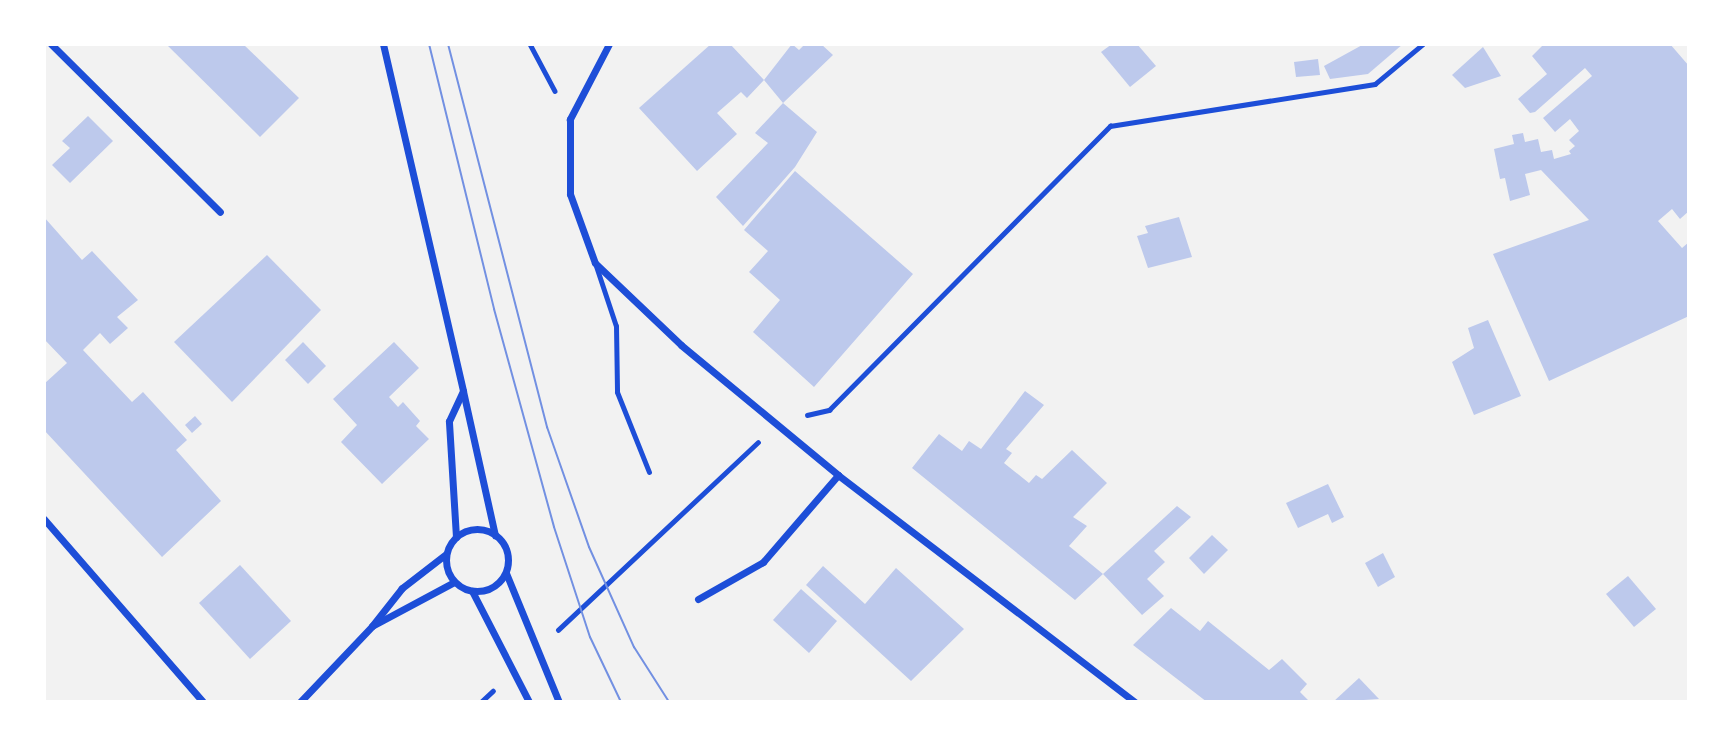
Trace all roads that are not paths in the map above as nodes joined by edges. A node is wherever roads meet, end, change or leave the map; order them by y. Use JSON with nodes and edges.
{"nodes":[{"id":1,"x":51,"y":44,"type":"edge"},
{"id":2,"x":383,"y":44,"type":"edge"},
{"id":3,"x":609,"y":44,"type":"edge"},
{"id":4,"x":220,"y":212,"type":"dead end"},
{"id":5,"x":596,"y":263,"type":"junction"},
{"id":6,"x":463,"y":391,"type":"junction"},
{"id":7,"x":649,"y":472,"type":"dead end"},
{"id":8,"x":838,"y":475,"type":"junction"},
{"id":9,"x":44,"y":519,"type":"edge"},
{"id":10,"x":495,"y":535,"type":"junction"},
{"id":11,"x":456,"y":537,"type":"junction"},
{"id":12,"x":446,"y":554,"type":"junction"},
{"id":13,"x":506,"y":573,"type":"junction"},
{"id":14,"x":454,"y":582,"type":"junction"},
{"id":15,"x":472,"y":591,"type":"junction"},
{"id":16,"x":698,"y":599,"type":"dead end"},
{"id":17,"x":372,"y":626,"type":"junction"},
{"id":18,"x":203,"y":702,"type":"edge"},
{"id":19,"x":300,"y":702,"type":"edge"},
{"id":20,"x":529,"y":702,"type":"edge"},
{"id":21,"x":559,"y":702,"type":"edge"},
{"id":22,"x":1135,"y":702,"type":"edge"}],
"edges":[{"from":1,"to":4,"type":"street"},
{"from":2,"to":6,"type":"street"},
{"from":3,"to":5,"type":"street"},
{"from":5,"to":7,"type":"lane"},
{"from":5,"to":8,"type":"street"},
{"from":6,"to":10,"type":"street"},
{"from":6,"to":11,"type":"street"},
{"from":8,"to":16,"type":"street"},
{"from":8,"to":22,"type":"street"},
{"from":9,"to":18,"type":"street"},
{"from":10,"to":11,"type":"street"},
{"from":10,"to":13,"type":"street"},
{"from":11,"to":12,"type":"street"},
{"from":12,"to":14,"type":"street"},
{"from":12,"to":17,"type":"street"},
{"from":13,"to":15,"type":"street"},
{"from":13,"to":21,"type":"street"},
{"from":14,"to":15,"type":"street"},
{"from":14,"to":17,"type":"street"},
{"from":15,"to":20,"type":"street"},
{"from":17,"to":19,"type":"street"}]}
